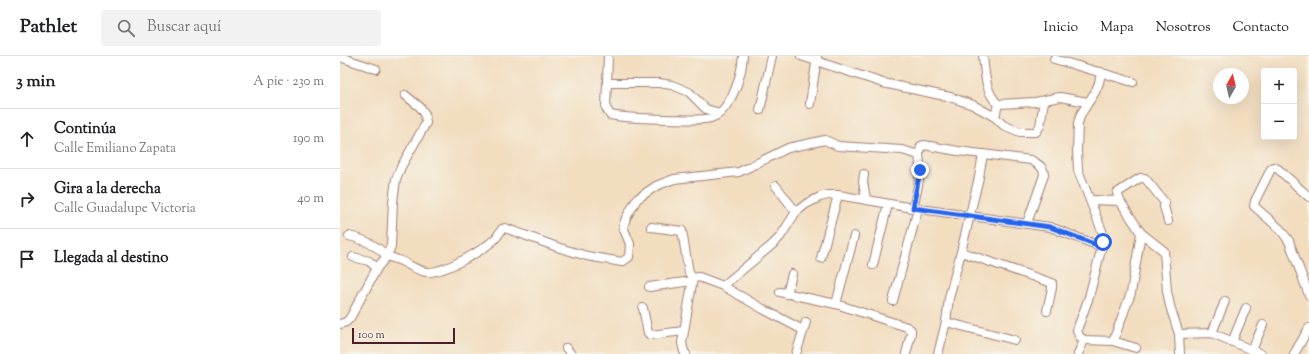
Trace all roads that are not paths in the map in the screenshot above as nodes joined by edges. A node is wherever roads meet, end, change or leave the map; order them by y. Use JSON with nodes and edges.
{"nodes":[{"id":1,"x":608,"y":56,"type":"edge"},
{"id":2,"x":743,"y":56,"type":"edge"},
{"id":3,"x":772,"y":56,"type":"edge"},
{"id":4,"x":801,"y":56,"type":"edge"},
{"id":5,"x":983,"y":56,"type":"edge"},
{"id":6,"x":340,"y":57,"type":"edge"},
{"id":7,"x":817,"y":58,"type":"edge"},
{"id":8,"x":1054,"y":59,"type":"dead end"},
{"id":9,"x":376,"y":69,"type":"dead end"},
{"id":10,"x":1101,"y":72,"type":"junction"},
{"id":11,"x":1133,"y":82,"type":"dead end"},
{"id":12,"x":607,"y":83,"type":"junction"},
{"id":13,"x":405,"y":95,"type":"dead end"},
{"id":14,"x":1044,"y":100,"type":"junction"},
{"id":15,"x":1087,"y":102,"type":"junction"},
{"id":16,"x":810,"y":104,"type":"dead end"},
{"id":17,"x":998,"y":104,"type":"junction"},
{"id":18,"x":760,"y":110,"type":"dead end"},
{"id":19,"x":720,"y":113,"type":"junction"},
{"id":20,"x":995,"y":117,"type":"junction"},
{"id":21,"x":983,"y":154,"type":"junction"},
{"id":22,"x":919,"y":155,"type":"junction"},
{"id":23,"x":864,"y":174,"type":"dead end"},
{"id":24,"x":776,"y":186,"type":"dead end"},
{"id":25,"x":838,"y":195,"type":"junction"},
{"id":26,"x":1309,"y":198,"type":"edge"},
{"id":27,"x":866,"y":199,"type":"junction"},
{"id":28,"x":1091,"y":200,"type":"junction"},
{"id":29,"x":1120,"y":202,"type":"junction"},
{"id":30,"x":888,"y":204,"type":"junction"},
{"id":31,"x":916,"y":209,"type":"junction"},
{"id":32,"x":796,"y":212,"type":"junction"},
{"id":33,"x":969,"y":215,"type":"junction"},
{"id":34,"x":1168,"y":222,"type":"dead end"},
{"id":35,"x":1027,"y":223,"type":"junction"},
{"id":36,"x":652,"y":227,"type":"dead end"},
{"id":37,"x":1141,"y":233,"type":"junction"},
{"id":38,"x":349,"y":236,"type":"dead end"},
{"id":39,"x":854,"y":236,"type":"dead end"},
{"id":40,"x":1102,"y":247,"type":"junction"},
{"id":41,"x":961,"y":252,"type":"junction"},
{"id":42,"x":387,"y":256,"type":"junction"},
{"id":43,"x":353,"y":257,"type":"dead end"},
{"id":44,"x":821,"y":258,"type":"dead end"},
{"id":45,"x":873,"y":265,"type":"dead end"},
{"id":46,"x":377,"y":268,"type":"junction"},
{"id":47,"x":792,"y":274,"type":"dead end"},
{"id":48,"x":692,"y":280,"type":"junction"},
{"id":49,"x":724,"y":286,"type":"junction"},
{"id":50,"x":649,"y":287,"type":"dead end"},
{"id":51,"x":1309,"y":295,"type":"edge"},
{"id":52,"x":893,"y":301,"type":"dead end"},
{"id":53,"x":1225,"y":301,"type":"dead end"},
{"id":54,"x":836,"y":304,"type":"junction"},
{"id":55,"x":644,"y":308,"type":"dead end"},
{"id":56,"x":1246,"y":308,"type":"dead end"},
{"id":57,"x":1047,"y":311,"type":"dead end"},
{"id":58,"x":946,"y":322,"type":"junction"},
{"id":59,"x":340,"y":324,"type":"edge"},
{"id":60,"x":1263,"y":325,"type":"dead end"},
{"id":61,"x":1309,"y":328,"type":"edge"},
{"id":62,"x":684,"y":331,"type":"junction"},
{"id":63,"x":1178,"y":334,"type":"junction"},
{"id":64,"x":1212,"y":334,"type":"junction"},
{"id":65,"x":1015,"y":340,"type":"dead end"},
{"id":66,"x":1084,"y":340,"type":"junction"},
{"id":67,"x":1113,"y":341,"type":"junction"},
{"id":68,"x":1232,"y":342,"type":"junction"},
{"id":69,"x":1136,"y":348,"type":"dead end"},
{"id":70,"x":1252,"y":350,"type":"junction"},
{"id":71,"x":685,"y":353,"type":"edge"},
{"id":72,"x":796,"y":354,"type":"edge"},
{"id":73,"x":906,"y":354,"type":"edge"},
{"id":74,"x":938,"y":354,"type":"edge"},
{"id":75,"x":1078,"y":354,"type":"edge"},
{"id":76,"x":1180,"y":354,"type":"edge"},
{"id":77,"x":1261,"y":354,"type":"edge"},
{"id":78,"x":1294,"y":354,"type":"edge"}],
"edges":[{"from":1,"to":12,"type":"street"},
{"from":2,"to":19,"type":"street"},
{"from":3,"to":18,"type":"street"},
{"from":4,"to":7,"type":"street"},
{"from":5,"to":17,"type":"street"},
{"from":6,"to":9,"type":"street"},
{"from":7,"to":16,"type":"street"},
{"from":7,"to":20,"type":"street"},
{"from":8,"to":10,"type":"street"},
{"from":10,"to":11,"type":"street"},
{"from":10,"to":15,"type":"street"},
{"from":12,"to":19,"type":"street"},
{"from":12,"to":19,"type":"street"},
{"from":13,"to":42,"type":"street"},
{"from":14,"to":15,"type":"street"},
{"from":14,"to":17,"type":"street"},
{"from":14,"to":20,"type":"street"},
{"from":15,"to":28,"type":"street"},
{"from":17,"to":20,"type":"street"},
{"from":21,"to":22,"type":"street"},
{"from":21,"to":33,"type":"street"},
{"from":21,"to":35,"type":"street"},
{"from":22,"to":31,"type":"street"},
{"from":22,"to":42,"type":"street"},
{"from":23,"to":27,"type":"street"},
{"from":24,"to":32,"type":"street"},
{"from":25,"to":27,"type":"street"},
{"from":25,"to":32,"type":"street"},
{"from":25,"to":44,"type":"street"},
{"from":26,"to":51,"type":"street"},
{"from":27,"to":30,"type":"street"},
{"from":28,"to":29,"type":"street"},
{"from":28,"to":40,"type":"street"},
{"from":29,"to":34,"type":"street"},
{"from":29,"to":37,"type":"street"},
{"from":30,"to":31,"type":"street"},
{"from":30,"to":45,"type":"street"},
{"from":31,"to":33,"type":"street"},
{"from":31,"to":52,"type":"street"},
{"from":32,"to":49,"type":"street"},
{"from":33,"to":35,"type":"street"},
{"from":33,"to":41,"type":"street"},
{"from":35,"to":40,"type":"street"},
{"from":36,"to":48,"type":"street"},
{"from":37,"to":63,"type":"street"},
{"from":37,"to":67,"type":"street"},
{"from":38,"to":42,"type":"street"},
{"from":39,"to":54,"type":"street"},
{"from":40,"to":66,"type":"street"},
{"from":41,"to":57,"type":"street"},
{"from":41,"to":58,"type":"street"},
{"from":42,"to":46,"type":"street"},
{"from":43,"to":46,"type":"street"},
{"from":46,"to":59,"type":"street"},
{"from":47,"to":54,"type":"street"},
{"from":48,"to":49,"type":"street"},
{"from":48,"to":50,"type":"street"},
{"from":48,"to":62,"type":"street"},
{"from":49,"to":72,"type":"street"},
{"from":53,"to":64,"type":"street"},
{"from":54,"to":73,"type":"street"},
{"from":55,"to":62,"type":"street"},
{"from":56,"to":68,"type":"street"},
{"from":58,"to":65,"type":"street"},
{"from":58,"to":74,"type":"street"},
{"from":60,"to":70,"type":"street"},
{"from":61,"to":78,"type":"street"},
{"from":62,"to":71,"type":"street"},
{"from":63,"to":64,"type":"street"},
{"from":63,"to":76,"type":"street"},
{"from":64,"to":68,"type":"street"},
{"from":66,"to":67,"type":"street"},
{"from":66,"to":75,"type":"street"},
{"from":67,"to":69,"type":"street"},
{"from":68,"to":70,"type":"street"},
{"from":70,"to":77,"type":"street"}]}
